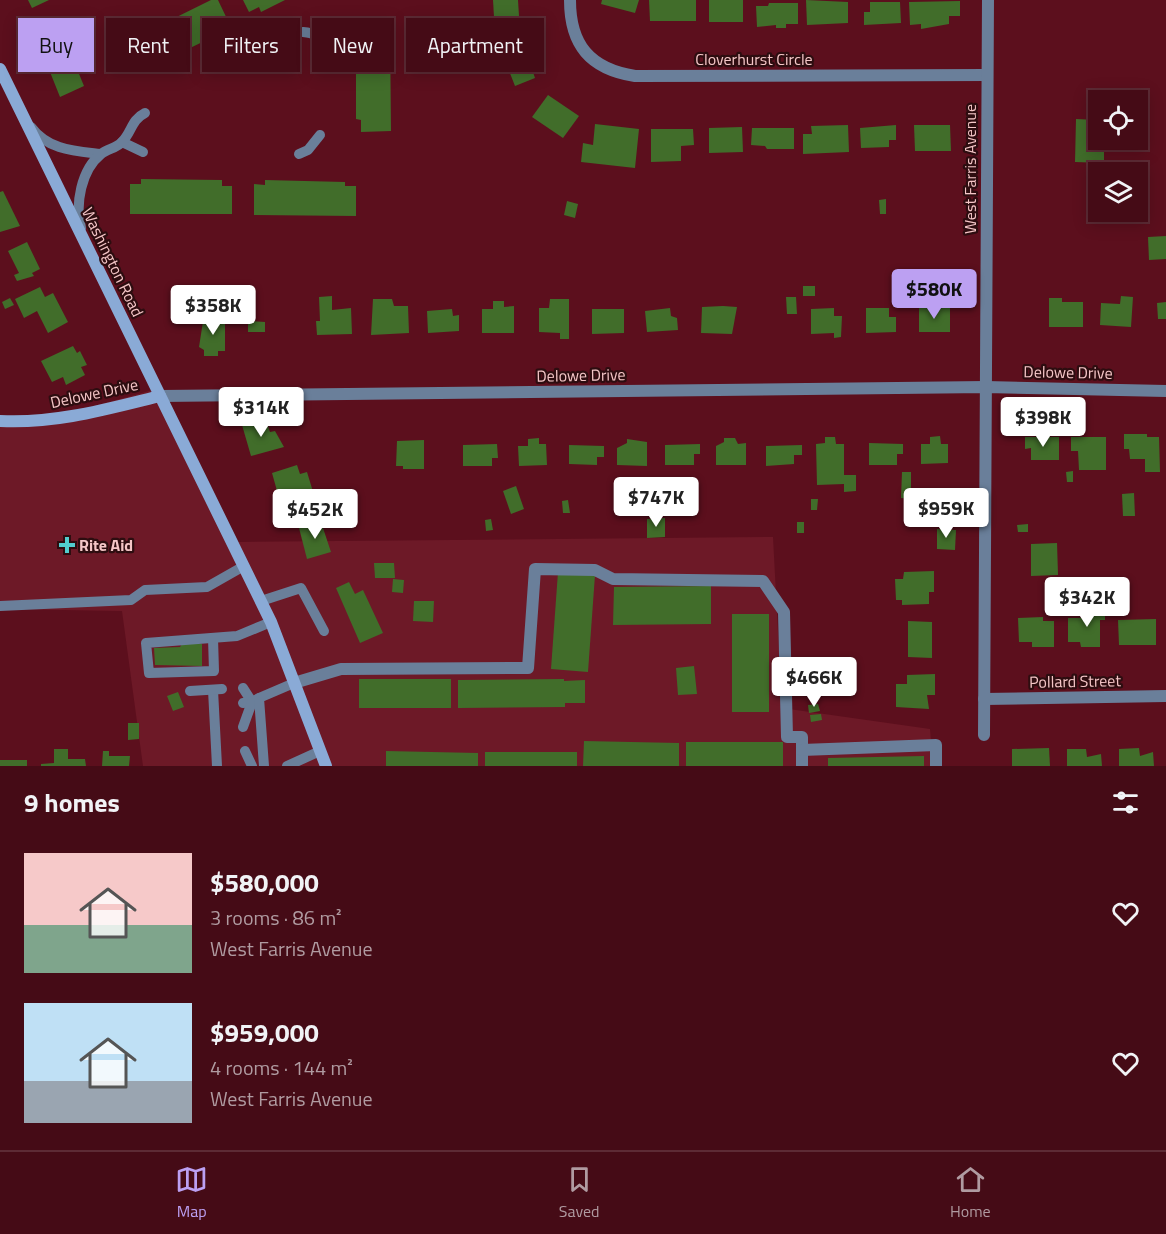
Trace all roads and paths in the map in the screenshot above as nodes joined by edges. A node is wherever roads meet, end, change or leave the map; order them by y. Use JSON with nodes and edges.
{"nodes":[{"id":1,"x":570,"y":0,"type":"edge"},
{"id":2,"x":988,"y":0,"type":"edge"},
{"id":3,"x":303,"y":32,"type":"dead end"},
{"id":4,"x":312,"y":32,"type":"edge"},
{"id":5,"x":0,"y":69,"type":"edge"},
{"id":6,"x":987,"y":75,"type":"junction"},
{"id":7,"x":145,"y":113,"type":"dead end"},
{"id":8,"x":26,"y":121,"type":"junction"},
{"id":9,"x":320,"y":135,"type":"dead end"},
{"id":10,"x":122,"y":142,"type":"junction"},
{"id":11,"x":143,"y":152,"type":"dead end"},
{"id":12,"x":100,"y":154,"type":"junction"},
{"id":13,"x":299,"y":154,"type":"dead end"},
{"id":14,"x":82,"y":234,"type":"junction"},
{"id":15,"x":986,"y":387,"type":"junction"},
{"id":16,"x":1166,"y":391,"type":"edge"},
{"id":17,"x":160,"y":396,"type":"junction"},
{"id":18,"x":0,"y":421,"type":"edge"},
{"id":19,"x":244,"y":566,"type":"junction"},
{"id":20,"x":261,"y":601,"type":"junction"},
{"id":21,"x":0,"y":606,"type":"edge"},
{"id":22,"x":271,"y":622,"type":"junction"},
{"id":23,"x":324,"y":631,"type":"dead end"},
{"id":24,"x":213,"y":638,"type":"junction"},
{"id":25,"x":294,"y":683,"type":"junction"},
{"id":26,"x":243,"y":688,"type":"dead end"},
{"id":27,"x":190,"y":691,"type":"dead end"},
{"id":28,"x":1166,"y":696,"type":"edge"},
{"id":29,"x":984,"y":699,"type":"junction"},
{"id":30,"x":251,"y":701,"type":"junction"},
{"id":31,"x":243,"y":727,"type":"dead end"},
{"id":32,"x":984,"y":735,"type":"dead end"},
{"id":33,"x":802,"y":750,"type":"junction"},
{"id":34,"x":245,"y":751,"type":"dead end"},
{"id":35,"x":320,"y":751,"type":"junction"},
{"id":36,"x":217,"y":766,"type":"edge"},
{"id":37,"x":252,"y":766,"type":"edge"},
{"id":38,"x":264,"y":766,"type":"edge"},
{"id":39,"x":287,"y":766,"type":"edge"},
{"id":40,"x":326,"y":766,"type":"edge"},
{"id":41,"x":802,"y":766,"type":"edge"},
{"id":42,"x":936,"y":766,"type":"edge"}],
"edges":[{"from":1,"to":6,"type":"street","name":"Cloverhurst Circle"},
{"from":2,"to":6,"type":"street","name":"West Farris Avenue"},
{"from":3,"to":4,"type":"lane"},
{"from":5,"to":8,"type":"street","name":"Washington Road"},
{"from":6,"to":15,"type":"street","name":"West Farris Avenue"},
{"from":7,"to":10,"type":"lane"},
{"from":8,"to":12,"type":"lane"},
{"from":8,"to":14,"type":"street","name":"Washington Road"},
{"from":9,"to":13,"type":"lane"},
{"from":10,"to":11,"type":"lane"},
{"from":10,"to":12,"type":"lane"},
{"from":12,"to":14,"type":"lane"},
{"from":14,"to":17,"type":"street","name":"Washington Road"},
{"from":15,"to":16,"type":"street","name":"Delowe Drive"},
{"from":15,"to":17,"type":"street","name":"Delowe Drive"},
{"from":15,"to":29,"type":"street","name":"West Farris Avenue"},
{"from":17,"to":18,"type":"street","name":"Delowe Drive"},
{"from":17,"to":19,"type":"street","name":"Washington Road"},
{"from":19,"to":20,"type":"street","name":"Washington Road"},
{"from":19,"to":21,"type":"lane"},
{"from":20,"to":22,"type":"street","name":"Washington Road"},
{"from":20,"to":23,"type":"lane"},
{"from":22,"to":24,"type":"lane"},
{"from":22,"to":25,"type":"street","name":"Washington Road"},
{"from":24,"to":24,"type":"lane"},
{"from":25,"to":30,"type":"lane"},
{"from":25,"to":33,"type":"street"},
{"from":25,"to":35,"type":"street","name":"Washington Road"},
{"from":26,"to":30,"type":"lane"},
{"from":27,"to":36,"type":"lane"},
{"from":28,"to":29,"type":"street","name":"Pollard Street"},
{"from":29,"to":32,"type":"street","name":"West Farris Avenue"},
{"from":30,"to":31,"type":"lane"},
{"from":30,"to":38,"type":"lane"},
{"from":33,"to":41,"type":"street"},
{"from":33,"to":42,"type":"street"},
{"from":34,"to":37,"type":"lane"},
{"from":35,"to":39,"type":"lane"},
{"from":35,"to":40,"type":"street","name":"Washington Road"}]}
